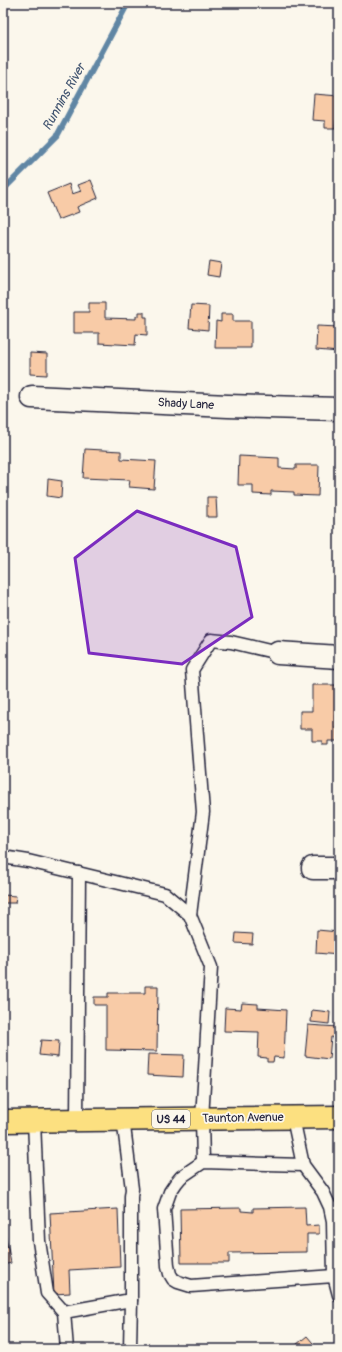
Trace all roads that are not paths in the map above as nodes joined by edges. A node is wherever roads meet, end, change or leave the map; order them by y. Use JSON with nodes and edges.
{"nodes":[{"id":1,"x":32,"y":397,"type":"dead end"},
{"id":2,"x":339,"y":409,"type":"edge"},
{"id":3,"x":278,"y":654,"type":"joint"},
{"id":4,"x":339,"y":657,"type":"edge"},
{"id":5,"x":3,"y":857,"type":"edge"},
{"id":6,"x":313,"y":868,"type":"dead end"},
{"id":7,"x":339,"y":868,"type":"edge"},
{"id":8,"x":79,"y":873,"type":"junction"},
{"id":9,"x":190,"y":915,"type":"junction"},
{"id":10,"x":339,"y":1117,"type":"edge"},
{"id":11,"x":293,"y":1118,"type":"junction"},
{"id":12,"x":123,"y":1119,"type":"junction"},
{"id":13,"x":202,"y":1119,"type":"junction"},
{"id":14,"x":77,"y":1120,"type":"junction"},
{"id":15,"x":3,"y":1121,"type":"edge"},
{"id":16,"x":34,"y":1121,"type":"junction"},
{"id":17,"x":203,"y":1162,"type":"junction"},
{"id":18,"x":303,"y":1165,"type":"junction"},
{"id":19,"x":334,"y":1276,"type":"junction"},
{"id":20,"x":339,"y":1296,"type":"edge"},
{"id":21,"x":131,"y":1300,"type":"junction"},
{"id":22,"x":64,"y":1312,"type":"junction"},
{"id":23,"x":67,"y":1349,"type":"edge"},
{"id":24,"x":130,"y":1349,"type":"edge"}],
"edges":[{"from":1,"to":2,"type":"street","name":"Shady Lane"},
{"from":3,"to":4,"type":"street"},
{"from":3,"to":9,"type":"lane"},
{"from":5,"to":8,"type":"lane"},
{"from":6,"to":7,"type":"street"},
{"from":8,"to":9,"type":"lane"},
{"from":8,"to":14,"type":"lane"},
{"from":9,"to":13,"type":"lane"},
{"from":10,"to":11,"type":"highway","name":"Taunton Avenue","number":"US 44"},
{"from":11,"to":13,"type":"highway","name":"Taunton Avenue","number":"US 44"},
{"from":11,"to":18,"type":"lane"},
{"from":12,"to":13,"type":"highway","name":"Taunton Avenue","number":"US 44"},
{"from":12,"to":14,"type":"highway","name":"Taunton Avenue","number":"US 44"},
{"from":12,"to":21,"type":"lane"},
{"from":13,"to":17,"type":"lane"},
{"from":14,"to":16,"type":"highway","name":"Taunton Avenue","number":"US 44"},
{"from":15,"to":16,"type":"highway","name":"Taunton Avenue","number":"US 44"},
{"from":16,"to":22,"type":"lane"},
{"from":17,"to":18,"type":"lane"},
{"from":17,"to":19,"type":"lane"},
{"from":18,"to":19,"type":"lane"},
{"from":19,"to":20,"type":"lane"},
{"from":21,"to":22,"type":"lane"},
{"from":21,"to":24,"type":"lane"},
{"from":22,"to":23,"type":"lane"}]}
